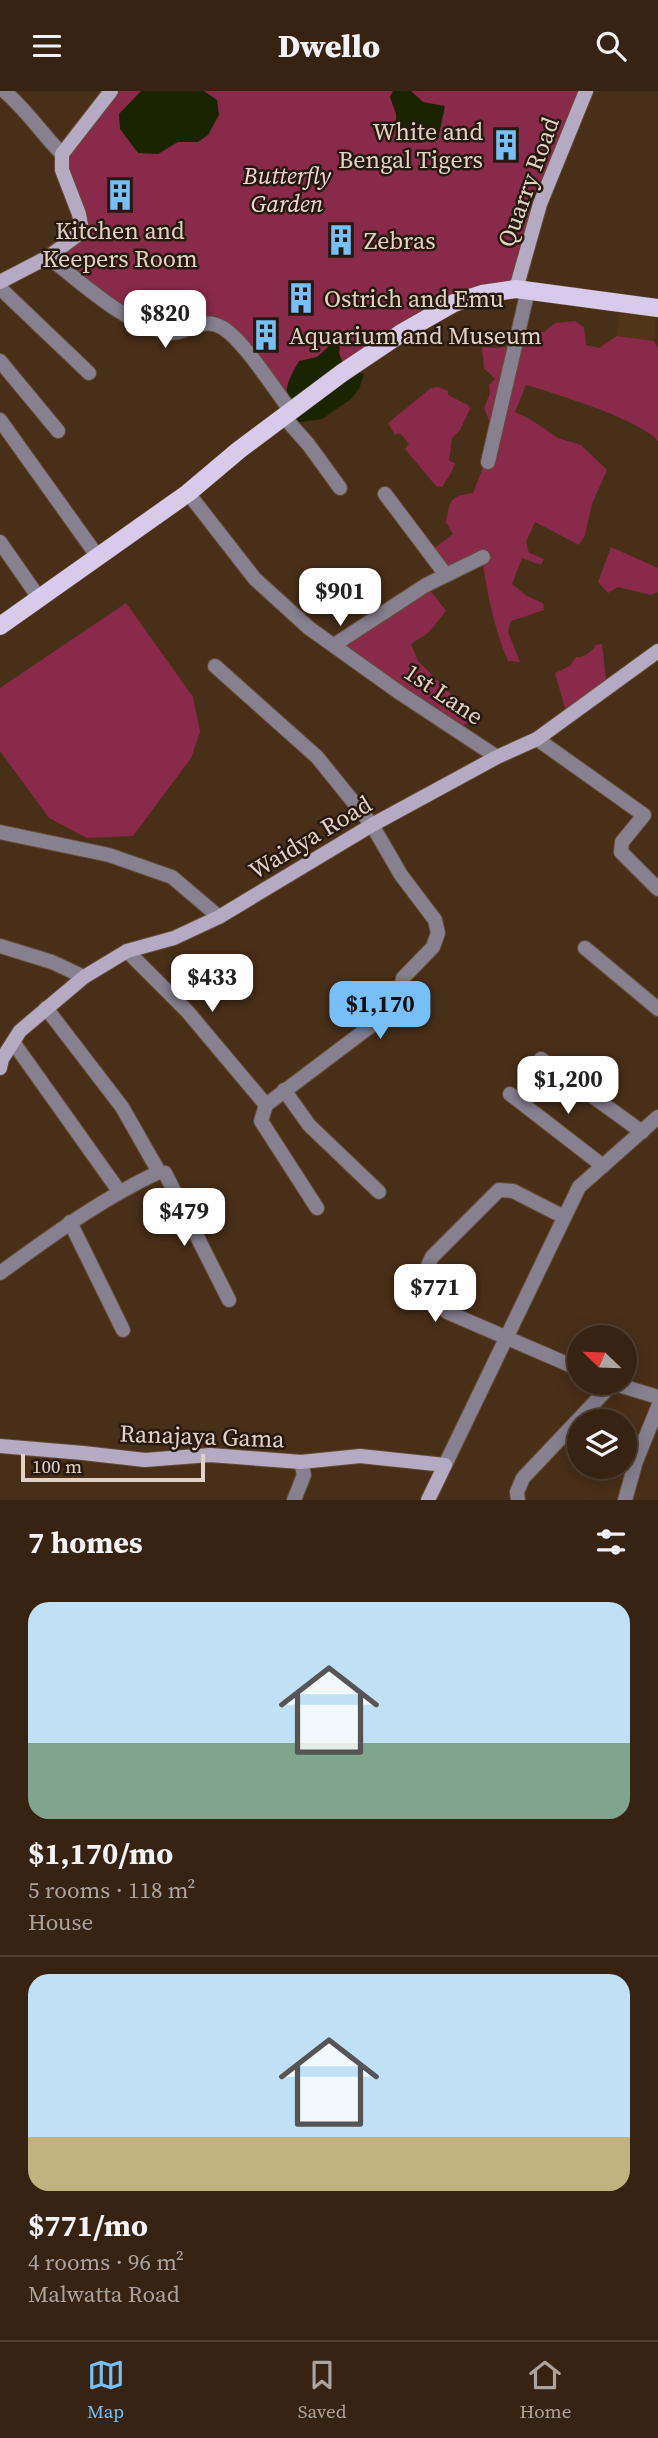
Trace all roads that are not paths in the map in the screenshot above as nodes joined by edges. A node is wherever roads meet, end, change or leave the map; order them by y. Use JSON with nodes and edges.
{"nodes":[{"id":1,"x":4,"y":91,"type":"edge"},
{"id":2,"x":111,"y":91,"type":"edge"},
{"id":3,"x":586,"y":91,"type":"edge"},
{"id":4,"x":62,"y":154,"type":"junction"},
{"id":5,"x":48,"y":257,"type":"junction"},
{"id":6,"x":0,"y":282,"type":"edge"},
{"id":7,"x":0,"y":288,"type":"edge"},
{"id":8,"x":522,"y":289,"type":"junction"},
{"id":9,"x":658,"y":308,"type":"edge"},
{"id":10,"x":0,"y":361,"type":"edge"},
{"id":11,"x":89,"y":373,"type":"dead end"},
{"id":12,"x":287,"y":414,"type":"junction"},
{"id":13,"x":0,"y":420,"type":"edge"},
{"id":14,"x":58,"y":431,"type":"dead end"},
{"id":15,"x":488,"y":462,"type":"dead end"},
{"id":16,"x":340,"y":488,"type":"dead end"},
{"id":17,"x":188,"y":493,"type":"junction"},
{"id":18,"x":385,"y":494,"type":"dead end"},
{"id":19,"x":0,"y":542,"type":"edge"},
{"id":20,"x":98,"y":557,"type":"junction"},
{"id":21,"x":482,"y":557,"type":"dead end"},
{"id":22,"x":446,"y":575,"type":"junction"},
{"id":23,"x":39,"y":598,"type":"junction"},
{"id":24,"x":0,"y":626,"type":"edge"},
{"id":25,"x":334,"y":645,"type":"junction"},
{"id":26,"x":658,"y":651,"type":"edge"},
{"id":27,"x":215,"y":666,"type":"dead end"},
{"id":28,"x":537,"y":739,"type":"junction"},
{"id":29,"x":497,"y":757,"type":"junction"},
{"id":30,"x":372,"y":825,"type":"junction"},
{"id":31,"x":0,"y":832,"type":"edge"},
{"id":32,"x":658,"y":889,"type":"edge"},
{"id":33,"x":219,"y":918,"type":"junction"},
{"id":34,"x":0,"y":946,"type":"edge"},
{"id":35,"x":585,"y":948,"type":"dead end"},
{"id":36,"x":127,"y":951,"type":"junction"},
{"id":37,"x":84,"y":977,"type":"junction"},
{"id":38,"x":46,"y":1008,"type":"junction"},
{"id":39,"x":658,"y":1009,"type":"edge"},
{"id":40,"x":11,"y":1038,"type":"edge"},
{"id":41,"x":541,"y":1059,"type":"dead end"},
{"id":42,"x":0,"y":1068,"type":"edge"},
{"id":43,"x":284,"y":1090,"type":"junction"},
{"id":44,"x":510,"y":1094,"type":"dead end"},
{"id":45,"x":267,"y":1105,"type":"junction"},
{"id":46,"x":658,"y":1117,"type":"edge"},
{"id":47,"x":642,"y":1132,"type":"junction"},
{"id":48,"x":603,"y":1166,"type":"junction"},
{"id":49,"x":159,"y":1172,"type":"junction"},
{"id":50,"x":119,"y":1191,"type":"junction"},
{"id":51,"x":379,"y":1192,"type":"dead end"},
{"id":52,"x":317,"y":1208,"type":"dead end"},
{"id":53,"x":564,"y":1217,"type":"junction"},
{"id":54,"x":70,"y":1222,"type":"junction"},
{"id":55,"x":0,"y":1273,"type":"edge"},
{"id":56,"x":229,"y":1300,"type":"dead end"},
{"id":57,"x":123,"y":1330,"type":"dead end"},
{"id":58,"x":507,"y":1338,"type":"junction"},
{"id":59,"x":567,"y":1364,"type":"edge"},
{"id":60,"x":637,"y":1390,"type":"edge"},
{"id":61,"x":602,"y":1395,"type":"edge"},
{"id":62,"x":658,"y":1397,"type":"edge"},
{"id":63,"x":658,"y":1407,"type":"edge"},
{"id":64,"x":0,"y":1446,"type":"edge"},
{"id":65,"x":301,"y":1462,"type":"junction"},
{"id":66,"x":445,"y":1465,"type":"junction"},
{"id":67,"x":294,"y":1500,"type":"edge"},
{"id":68,"x":428,"y":1500,"type":"edge"},
{"id":69,"x":518,"y":1500,"type":"edge"},
{"id":70,"x":625,"y":1500,"type":"edge"}],
"edges":[{"from":1,"to":4,"type":"street"},
{"from":2,"to":4,"type":"street"},
{"from":3,"to":8,"type":"street","name":"Quarry Road"},
{"from":4,"to":5,"type":"street"},
{"from":5,"to":6,"type":"street"},
{"from":5,"to":12,"type":"street"},
{"from":7,"to":11,"type":"street"},
{"from":8,"to":9,"type":"main road"},
{"from":8,"to":12,"type":"main road"},
{"from":8,"to":15,"type":"street"},
{"from":10,"to":14,"type":"street"},
{"from":12,"to":16,"type":"street"},
{"from":12,"to":17,"type":"main road"},
{"from":13,"to":20,"type":"street"},
{"from":17,"to":20,"type":"main road"},
{"from":17,"to":25,"type":"street","name":"1st Lane"},
{"from":18,"to":22,"type":"street"},
{"from":19,"to":23,"type":"street"},
{"from":20,"to":23,"type":"main road"},
{"from":21,"to":22,"type":"street"},
{"from":22,"to":25,"type":"street"},
{"from":23,"to":24,"type":"main road"},
{"from":25,"to":29,"type":"street","name":"1st Lane"},
{"from":26,"to":28,"type":"street","name":"Waidya Road"},
{"from":27,"to":30,"type":"street"},
{"from":28,"to":29,"type":"street","name":"Waidya Road"},
{"from":28,"to":32,"type":"street"},
{"from":29,"to":30,"type":"street","name":"Waidya Road"},
{"from":30,"to":33,"type":"street","name":"Waidya Road"},
{"from":30,"to":43,"type":"street"},
{"from":31,"to":33,"type":"street"},
{"from":33,"to":36,"type":"street","name":"Waidya Road"},
{"from":34,"to":37,"type":"street"},
{"from":35,"to":39,"type":"street"},
{"from":36,"to":37,"type":"street","name":"Waidya Road"},
{"from":36,"to":45,"type":"street"},
{"from":37,"to":38,"type":"street","name":"Waidya Road"},
{"from":38,"to":40,"type":"street","name":"Waidya Road"},
{"from":38,"to":49,"type":"street"},
{"from":40,"to":42,"type":"street","name":"Waidya Road"},
{"from":40,"to":50,"type":"street"},
{"from":41,"to":47,"type":"street"},
{"from":43,"to":45,"type":"street"},
{"from":43,"to":51,"type":"street"},
{"from":44,"to":48,"type":"street"},
{"from":45,"to":52,"type":"street"},
{"from":46,"to":47,"type":"street"},
{"from":47,"to":48,"type":"street"},
{"from":48,"to":53,"type":"street"},
{"from":49,"to":50,"type":"street"},
{"from":49,"to":56,"type":"street"},
{"from":50,"to":54,"type":"street"},
{"from":53,"to":58,"type":"street"},
{"from":53,"to":58,"type":"street"},
{"from":54,"to":55,"type":"street"},
{"from":54,"to":57,"type":"street"},
{"from":58,"to":59,"type":"street"},
{"from":58,"to":66,"type":"street"},
{"from":60,"to":62,"type":"street"},
{"from":61,"to":69,"type":"street"},
{"from":63,"to":70,"type":"street"},
{"from":64,"to":65,"type":"street","name":"Ranajaya Gama"},
{"from":65,"to":66,"type":"street","name":"Ranajaya Gama"},
{"from":65,"to":67,"type":"street"},
{"from":66,"to":68,"type":"street"}]}
